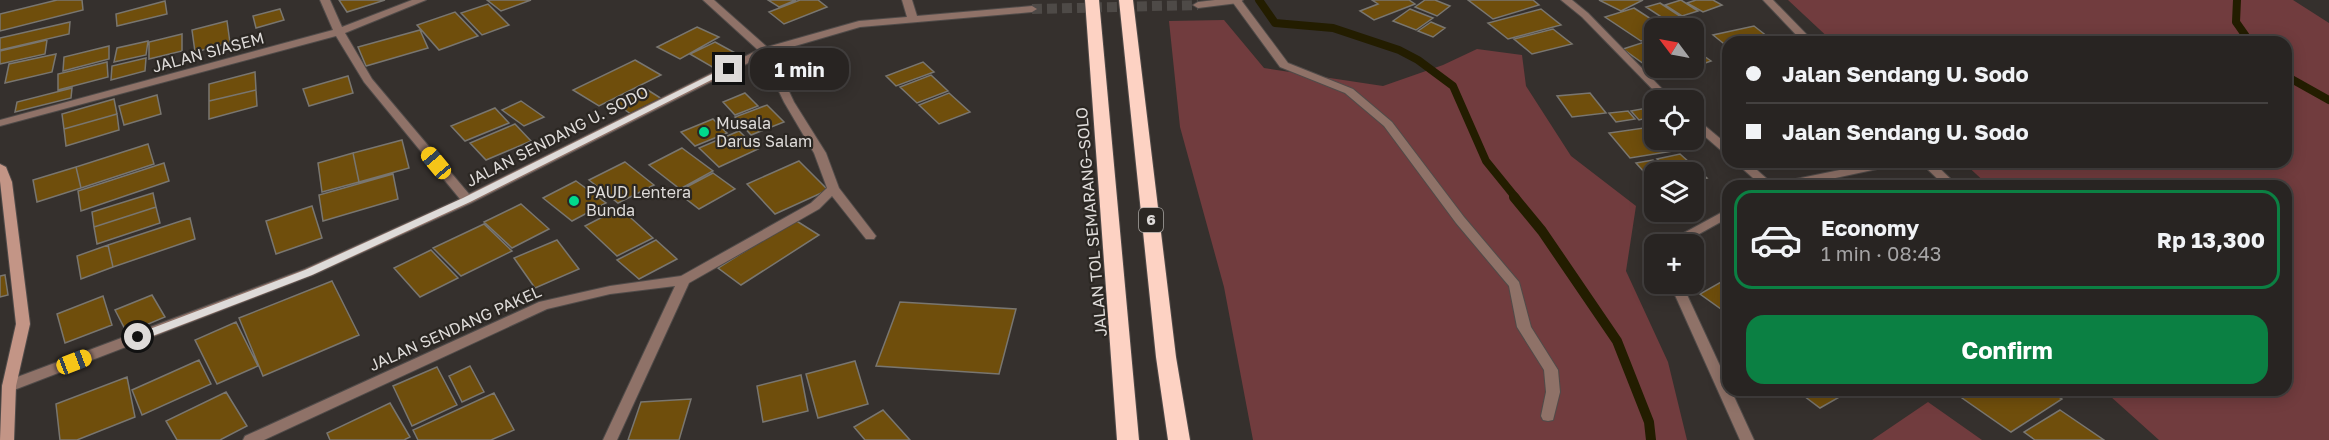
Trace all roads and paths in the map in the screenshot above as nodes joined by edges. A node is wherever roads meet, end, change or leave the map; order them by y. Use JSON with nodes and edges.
{"nodes":[{"id":1,"x":325,"y":0,"type":"edge"},
{"id":2,"x":421,"y":0,"type":"edge"},
{"id":3,"x":708,"y":0,"type":"edge"},
{"id":4,"x":907,"y":0,"type":"edge"},
{"id":5,"x":1092,"y":0,"type":"edge"},
{"id":6,"x":1126,"y":0,"type":"edge"},
{"id":7,"x":1237,"y":0,"type":"edge"},
{"id":8,"x":1566,"y":0,"type":"edge"},
{"id":9,"x":1768,"y":0,"type":"edge"},
{"id":10,"x":1198,"y":5,"type":"dead end"},
{"id":11,"x":1032,"y":9,"type":"tunnel mouth"},
{"id":12,"x":913,"y":19,"type":"junction"},
{"id":13,"x":339,"y":32,"type":"junction"},
{"id":14,"x":1803,"y":36,"type":"edge"},
{"id":15,"x":765,"y":51,"type":"junction"},
{"id":16,"x":1658,"y":90,"type":"edge"},
{"id":17,"x":0,"y":123,"type":"edge"},
{"id":18,"x":1704,"y":131,"type":"edge"},
{"id":19,"x":1722,"y":146,"type":"edge"},
{"id":20,"x":0,"y":167,"type":"edge"},
{"id":21,"x":1748,"y":168,"type":"edge"},
{"id":22,"x":1867,"y":168,"type":"edge"},
{"id":23,"x":1932,"y":168,"type":"edge"},
{"id":24,"x":1762,"y":180,"type":"edge"},
{"id":25,"x":1810,"y":180,"type":"edge"},
{"id":26,"x":1946,"y":180,"type":"edge"},
{"id":27,"x":833,"y":189,"type":"junction"},
{"id":28,"x":466,"y":200,"type":"junction"},
{"id":29,"x":1722,"y":216,"type":"edge"},
{"id":30,"x":1691,"y":234,"type":"edge"},
{"id":31,"x":870,"y":236,"type":"dead end"},
{"id":32,"x":684,"y":280,"type":"junction"},
{"id":33,"x":1681,"y":294,"type":"edge"},
{"id":34,"x":1722,"y":385,"type":"edge"},
{"id":35,"x":5,"y":388,"type":"edge"},
{"id":36,"x":1727,"y":396,"type":"edge"},
{"id":37,"x":1548,"y":416,"type":"dead end"},
{"id":38,"x":7,"y":440,"type":"edge"},
{"id":39,"x":250,"y":440,"type":"edge"},
{"id":40,"x":610,"y":440,"type":"edge"},
{"id":41,"x":1128,"y":440,"type":"edge"},
{"id":42,"x":1179,"y":440,"type":"edge"},
{"id":43,"x":1747,"y":440,"type":"edge"}],
"edges":[{"from":1,"to":13,"type":"street"},
{"from":2,"to":13,"type":"street","name":"JALAN SIASEM"},
{"from":3,"to":15,"type":"street"},
{"from":4,"to":12,"type":"street"},
{"from":5,"to":41,"type":"highway","name":"JALAN TOL SEMARANG–SOLO"},
{"from":6,"to":42,"type":"highway","number":"6"},
{"from":7,"to":10,"type":"street"},
{"from":7,"to":37,"type":"street"},
{"from":8,"to":16,"type":"street"},
{"from":9,"to":14,"type":"street"},
{"from":11,"to":12,"type":"street","name":"JALAN SENDANG U. SODO"},
{"from":12,"to":15,"type":"street","name":"JALAN SENDANG U. SODO"},
{"from":13,"to":17,"type":"street","name":"JALAN SIASEM"},
{"from":13,"to":28,"type":"street"},
{"from":15,"to":27,"type":"street"},
{"from":15,"to":28,"type":"street","name":"JALAN SENDANG U. SODO"},
{"from":18,"to":19,"type":"street"},
{"from":20,"to":35,"type":"street"},
{"from":21,"to":24,"type":"street"},
{"from":22,"to":25,"type":"street"},
{"from":23,"to":26,"type":"street"},
{"from":27,"to":31,"type":"street"},
{"from":27,"to":32,"type":"street","name":"JALAN SENDANG PAKEL"},
{"from":28,"to":35,"type":"street","name":"JALAN SENDANG U. SODO"},
{"from":29,"to":30,"type":"street"},
{"from":32,"to":39,"type":"street","name":"JALAN SENDANG PAKEL"},
{"from":32,"to":40,"type":"street"},
{"from":33,"to":34,"type":"street"},
{"from":35,"to":38,"type":"street"},
{"from":36,"to":43,"type":"street"}]}
